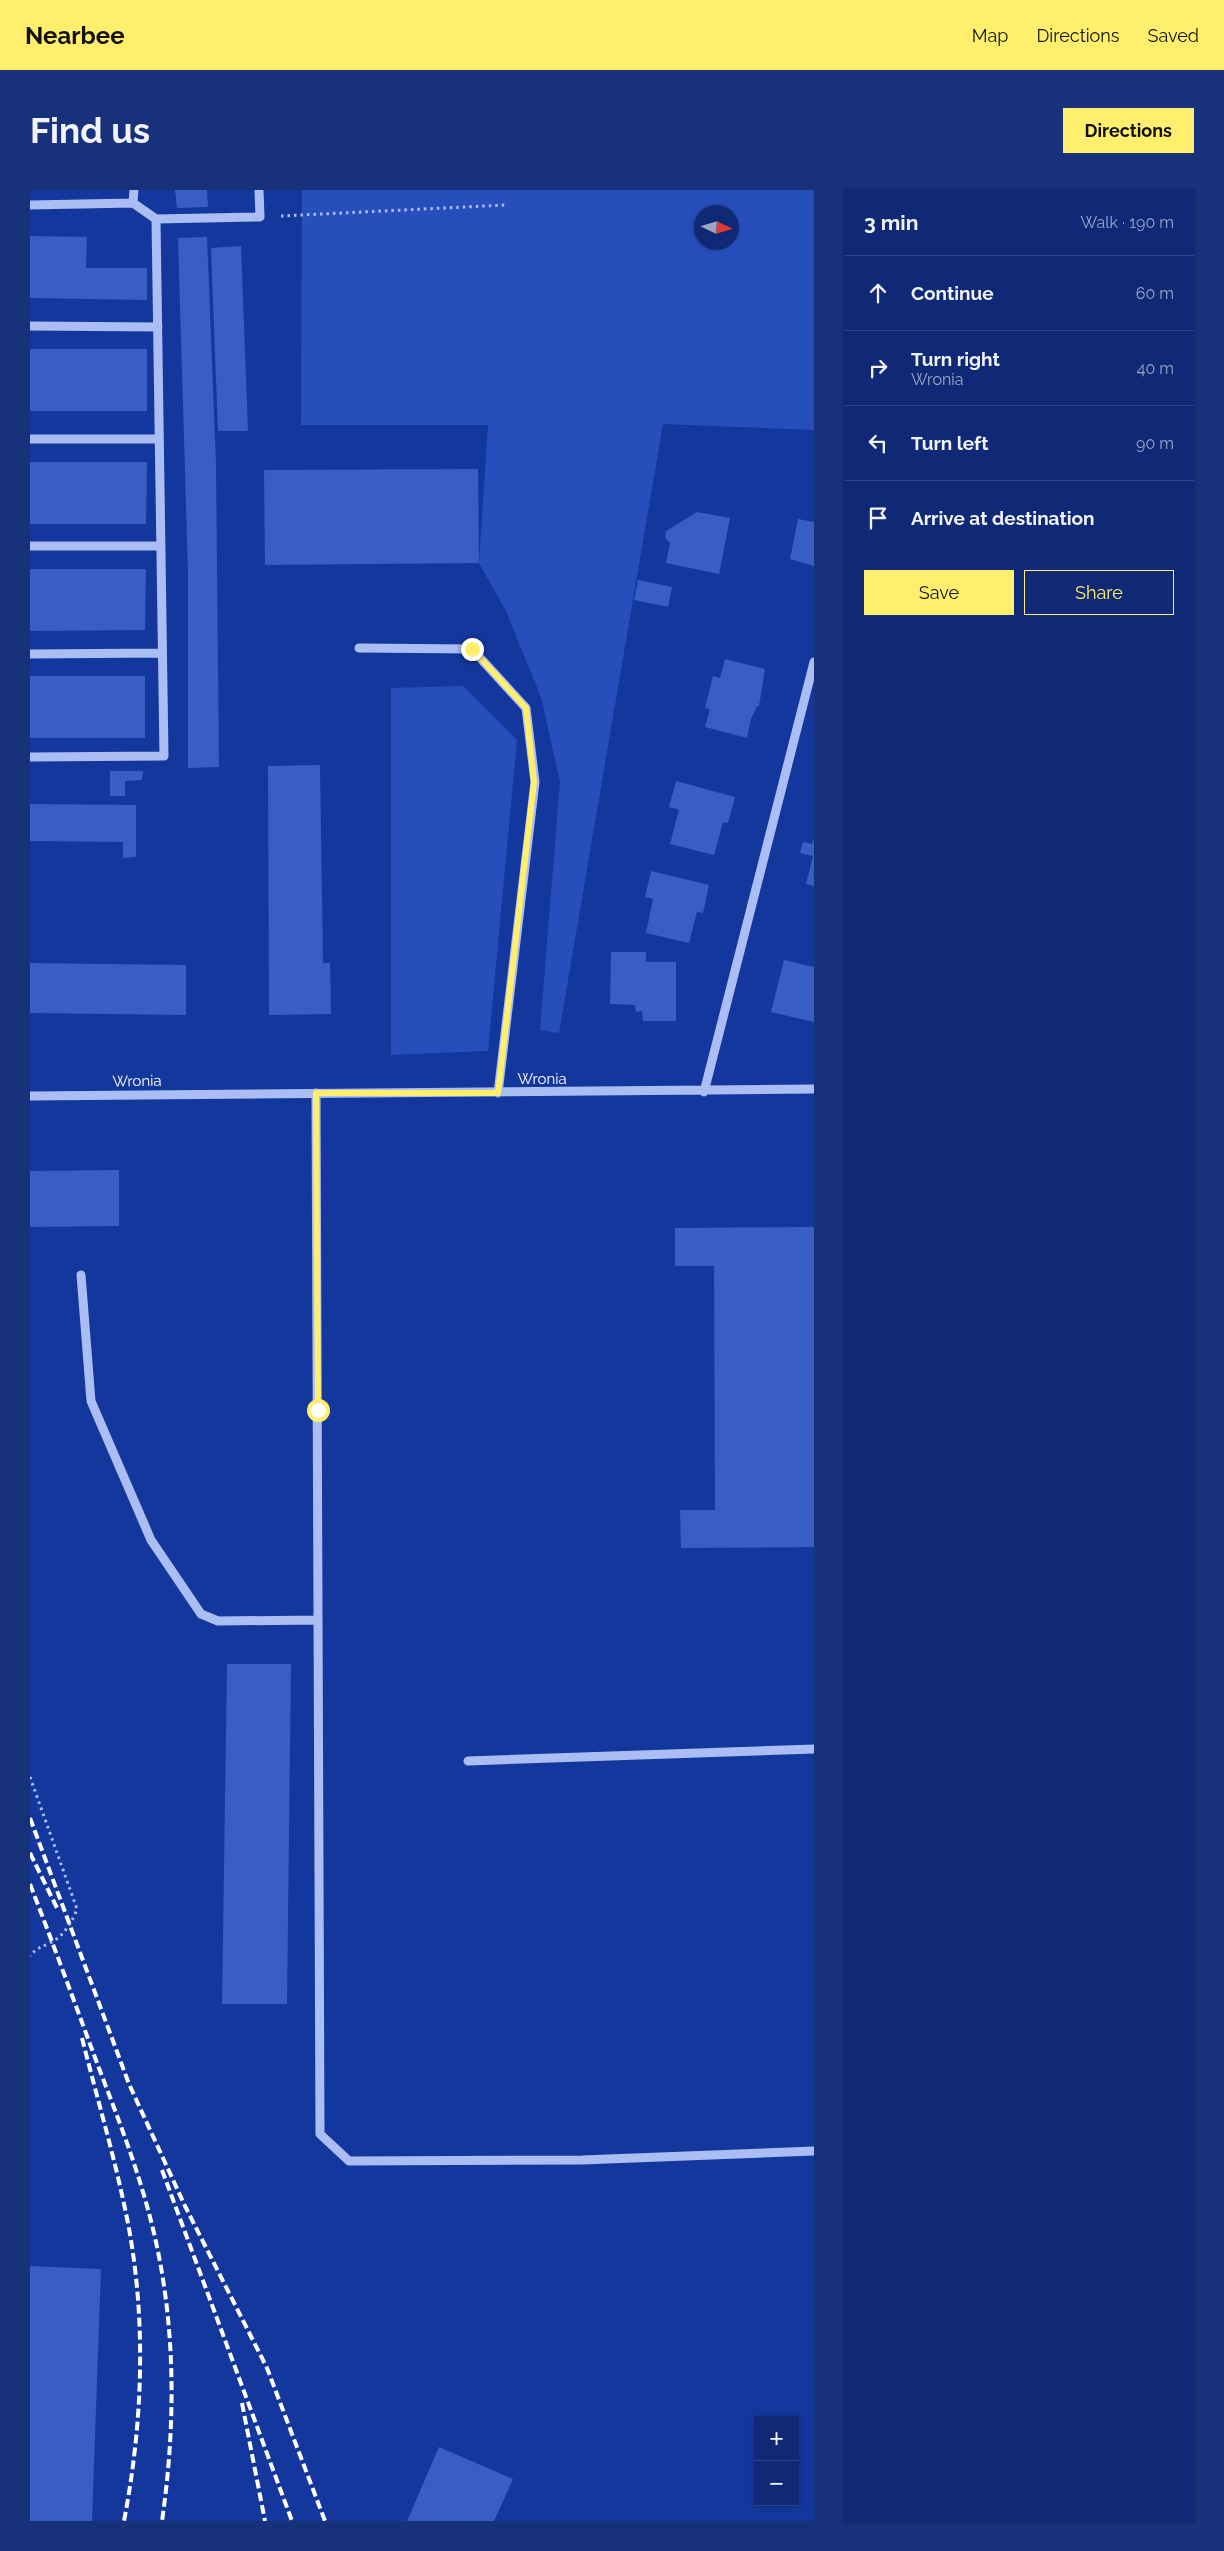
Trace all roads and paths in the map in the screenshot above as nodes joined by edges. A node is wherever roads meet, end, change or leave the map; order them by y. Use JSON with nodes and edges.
{"nodes":[{"id":1,"x":134,"y":190,"type":"edge"},
{"id":2,"x":259,"y":190,"type":"edge"},
{"id":3,"x":133,"y":202,"type":"junction"},
{"id":4,"x":505,"y":205,"type":"dead end"},
{"id":5,"x":30,"y":206,"type":"edge"},
{"id":6,"x":260,"y":217,"type":"junction"},
{"id":7,"x":156,"y":219,"type":"junction"},
{"id":8,"x":30,"y":326,"type":"edge"},
{"id":9,"x":158,"y":327,"type":"junction"},
{"id":10,"x":30,"y":439,"type":"edge"},
{"id":11,"x":159,"y":439,"type":"junction"},
{"id":12,"x":30,"y":546,"type":"edge"},
{"id":13,"x":161,"y":546,"type":"junction"},
{"id":14,"x":359,"y":648,"type":"dead end"},
{"id":15,"x":162,"y":653,"type":"junction"},
{"id":16,"x":30,"y":654,"type":"edge"},
{"id":17,"x":814,"y":662,"type":"edge"},
{"id":18,"x":30,"y":757,"type":"edge"},
{"id":19,"x":814,"y":1089,"type":"edge"},
{"id":20,"x":704,"y":1092,"type":"junction"},
{"id":21,"x":316,"y":1093,"type":"junction"},
{"id":22,"x":498,"y":1093,"type":"junction"},
{"id":23,"x":30,"y":1096,"type":"edge"},
{"id":24,"x":81,"y":1275,"type":"dead end"},
{"id":25,"x":318,"y":1620,"type":"junction"},
{"id":26,"x":814,"y":1748,"type":"edge"},
{"id":27,"x":468,"y":1761,"type":"dead end"},
{"id":28,"x":30,"y":1777,"type":"edge"},
{"id":29,"x":30,"y":1956,"type":"edge"},
{"id":30,"x":814,"y":2151,"type":"edge"}],
"edges":[{"from":1,"to":3,"type":"street"},
{"from":2,"to":6,"type":"street"},
{"from":3,"to":5,"type":"street"},
{"from":3,"to":7,"type":"street"},
{"from":4,"to":6,"type":"path"},
{"from":6,"to":7,"type":"street"},
{"from":7,"to":9,"type":"street"},
{"from":8,"to":9,"type":"street"},
{"from":9,"to":11,"type":"street"},
{"from":10,"to":11,"type":"street"},
{"from":11,"to":13,"type":"street"},
{"from":12,"to":13,"type":"street"},
{"from":13,"to":15,"type":"street"},
{"from":14,"to":22,"type":"street"},
{"from":15,"to":16,"type":"street"},
{"from":15,"to":18,"type":"street"},
{"from":17,"to":20,"type":"street"},
{"from":19,"to":20,"type":"street","name":"Wronia"},
{"from":20,"to":22,"type":"street","name":"Wronia"},
{"from":21,"to":22,"type":"street","name":"Wronia"},
{"from":21,"to":23,"type":"street","name":"Wronia"},
{"from":21,"to":25,"type":"street"},
{"from":24,"to":25,"type":"street"},
{"from":25,"to":30,"type":"street"},
{"from":26,"to":27,"type":"street"},
{"from":28,"to":29,"type":"path"}]}
